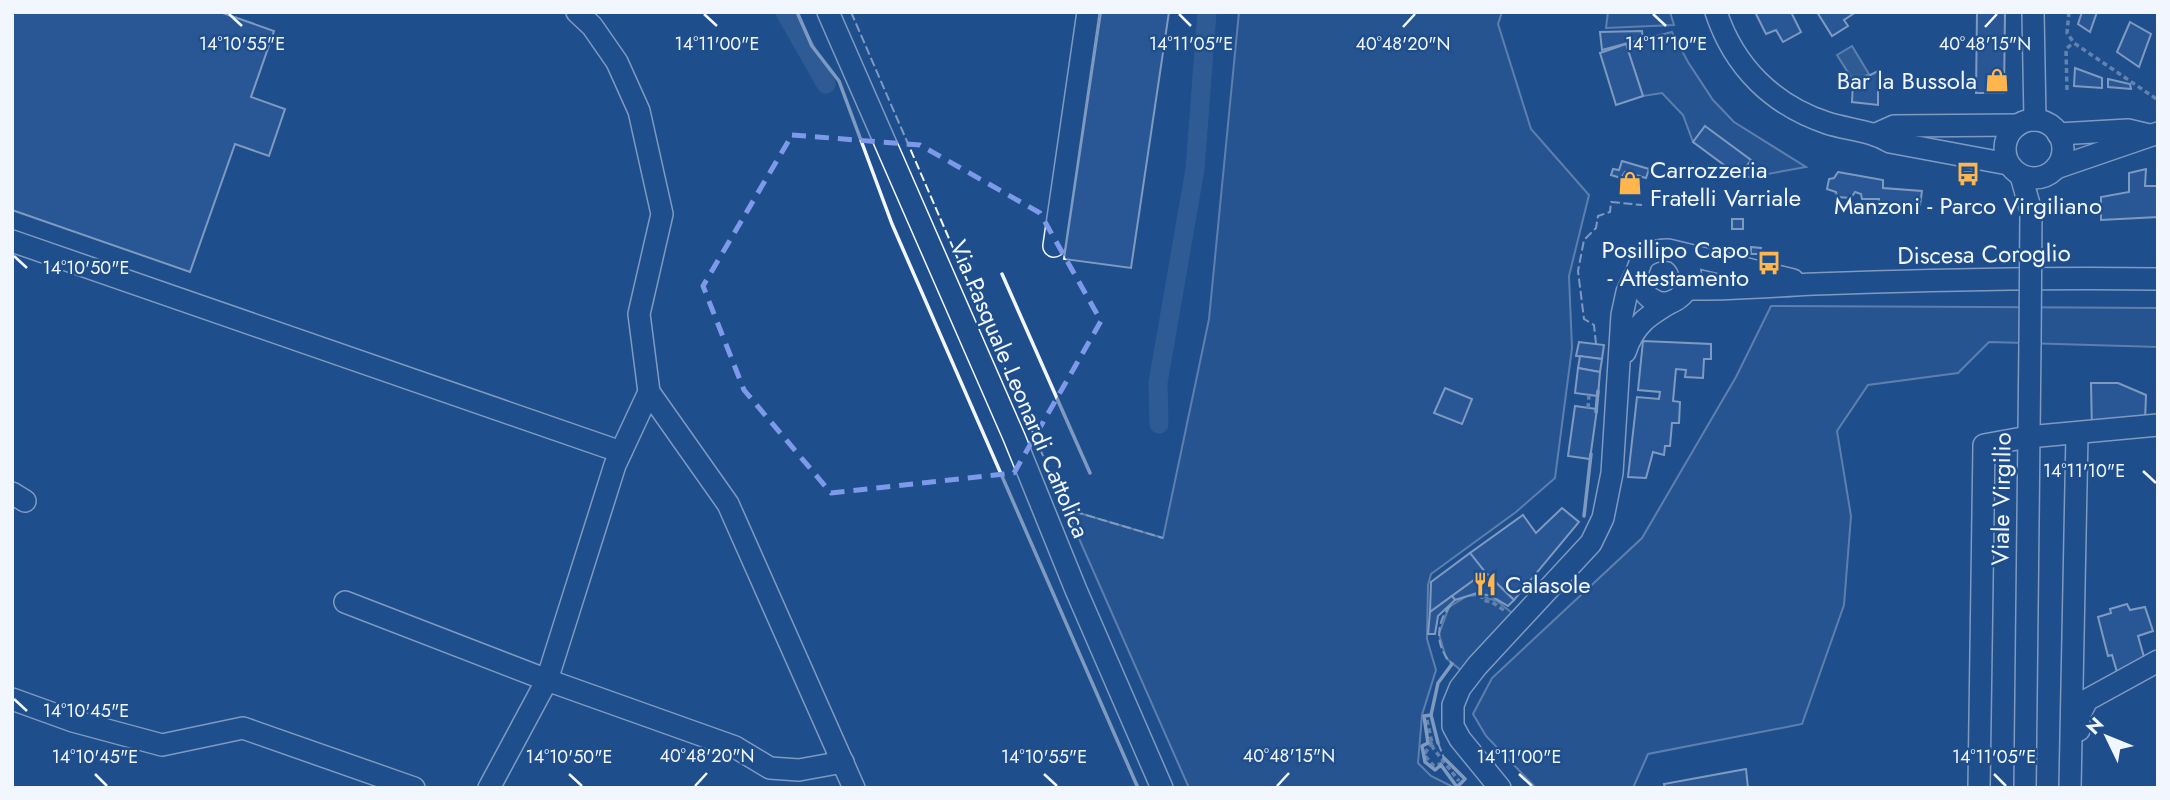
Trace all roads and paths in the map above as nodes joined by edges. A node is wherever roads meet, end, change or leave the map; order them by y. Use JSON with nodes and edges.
{"nodes":[{"id":1,"x":577,"y":12,"type":"edge"},
{"id":2,"x":828,"y":12,"type":"edge"},
{"id":3,"x":1088,"y":12,"type":"edge"},
{"id":4,"x":1716,"y":12,"type":"edge"},
{"id":5,"x":2033,"y":12,"type":"edge"},
{"id":6,"x":2069,"y":12,"type":"edge"},
{"id":7,"x":2074,"y":43,"type":"junction"},
{"id":8,"x":2067,"y":90,"type":"dead end"},
{"id":9,"x":2158,"y":100,"type":"edge"},
{"id":10,"x":2027,"y":123,"type":"junction"},
{"id":11,"x":1876,"y":134,"type":"junction"},
{"id":12,"x":2058,"y":134,"type":"junction"},
{"id":13,"x":2153,"y":134,"type":"edge"},
{"id":14,"x":2032,"y":172,"type":"junction"},
{"id":15,"x":12,"y":241,"type":"edge"},
{"id":16,"x":1054,"y":246,"type":"dead end"},
{"id":17,"x":1676,"y":252,"type":"junction"},
{"id":18,"x":1640,"y":265,"type":"junction"},
{"id":19,"x":2158,"y":279,"type":"edge"},
{"id":20,"x":1812,"y":284,"type":"junction"},
{"id":21,"x":1681,"y":294,"type":"junction"},
{"id":22,"x":1621,"y":367,"type":"junction"},
{"id":23,"x":649,"y":392,"type":"junction"},
{"id":24,"x":1589,"y":395,"type":"dead end"},
{"id":25,"x":1588,"y":408,"type":"dead end"},
{"id":26,"x":2158,"y":425,"type":"edge"},
{"id":27,"x":2077,"y":434,"type":"junction"},
{"id":28,"x":2028,"y":437,"type":"junction"},
{"id":29,"x":621,"y":452,"type":"junction"},
{"id":30,"x":1482,"y":594,"type":"dead end"},
{"id":31,"x":345,"y":602,"type":"dead end"},
{"id":32,"x":1512,"y":609,"type":"dead end"},
{"id":33,"x":2158,"y":661,"type":"edge"},
{"id":34,"x":547,"y":680,"type":"junction"},
{"id":35,"x":12,"y":699,"type":"edge"},
{"id":36,"x":1427,"y":719,"type":"dead end"},
{"id":37,"x":1432,"y":741,"type":"junction"},
{"id":38,"x":843,"y":762,"type":"junction"},
{"id":39,"x":1443,"y":764,"type":"junction"},
{"id":40,"x":1459,"y":781,"type":"dead end"},
{"id":41,"x":414,"y":788,"type":"edge"},
{"id":42,"x":489,"y":788,"type":"edge"},
{"id":43,"x":855,"y":788,"type":"edge"},
{"id":44,"x":1163,"y":788,"type":"edge"},
{"id":45,"x":1500,"y":788,"type":"edge"},
{"id":46,"x":1979,"y":788,"type":"edge"},
{"id":47,"x":2025,"y":788,"type":"edge"},
{"id":48,"x":2070,"y":788,"type":"edge"},
{"id":49,"x":2080,"y":788,"type":"edge"}],
"edges":[{"from":1,"to":23,"type":"street"},
{"from":2,"to":44,"type":"street","name":"Via Pasquale Leonardi Cattolica"},
{"from":3,"to":16,"type":"street"},
{"from":4,"to":11,"type":"street"},
{"from":5,"to":10,"type":"street"},
{"from":6,"to":7,"type":"path"},
{"from":7,"to":8,"type":"path"},
{"from":7,"to":9,"type":"path"},
{"from":10,"to":11,"type":"street"},
{"from":10,"to":12,"type":"street"},
{"from":10,"to":14,"type":"street"},
{"from":11,"to":14,"type":"street"},
{"from":12,"to":13,"type":"street"},
{"from":12,"to":14,"type":"street"},
{"from":13,"to":14,"type":"street"},
{"from":14,"to":28,"type":"street","name":"Viale Virgilio","bridge":true},
{"from":15,"to":29,"type":"street"},
{"from":17,"to":18,"type":"street"},
{"from":17,"to":20,"type":"street","name":"Discesa Coroglio"},
{"from":17,"to":21,"type":"street"},
{"from":18,"to":21,"type":"street"},
{"from":18,"to":22,"type":"street"},
{"from":19,"to":20,"type":"street","name":"Discesa Coroglio"},
{"from":20,"to":21,"type":"street","name":"Discesa Coroglio"},
{"from":21,"to":22,"type":"street"},
{"from":22,"to":45,"type":"street"},
{"from":23,"to":29,"type":"street"},
{"from":23,"to":38,"type":"street"},
{"from":24,"to":25,"type":"path"},
{"from":26,"to":27,"type":"street"},
{"from":27,"to":28,"type":"street"},
{"from":27,"to":48,"type":"street"},
{"from":28,"to":46,"type":"street"},
{"from":28,"to":47,"type":"street","name":"Viale Virgilio"},
{"from":29,"to":34,"type":"street"},
{"from":30,"to":32,"type":"path"},
{"from":31,"to":34,"type":"street"},
{"from":33,"to":49,"type":"street"},
{"from":34,"to":38,"type":"street"},
{"from":34,"to":42,"type":"street"},
{"from":35,"to":41,"type":"street"},
{"from":36,"to":37,"type":"path"},
{"from":37,"to":39,"type":"path"},
{"from":37,"to":39,"type":"path"},
{"from":38,"to":43,"type":"street"},
{"from":39,"to":40,"type":"path"}]}
